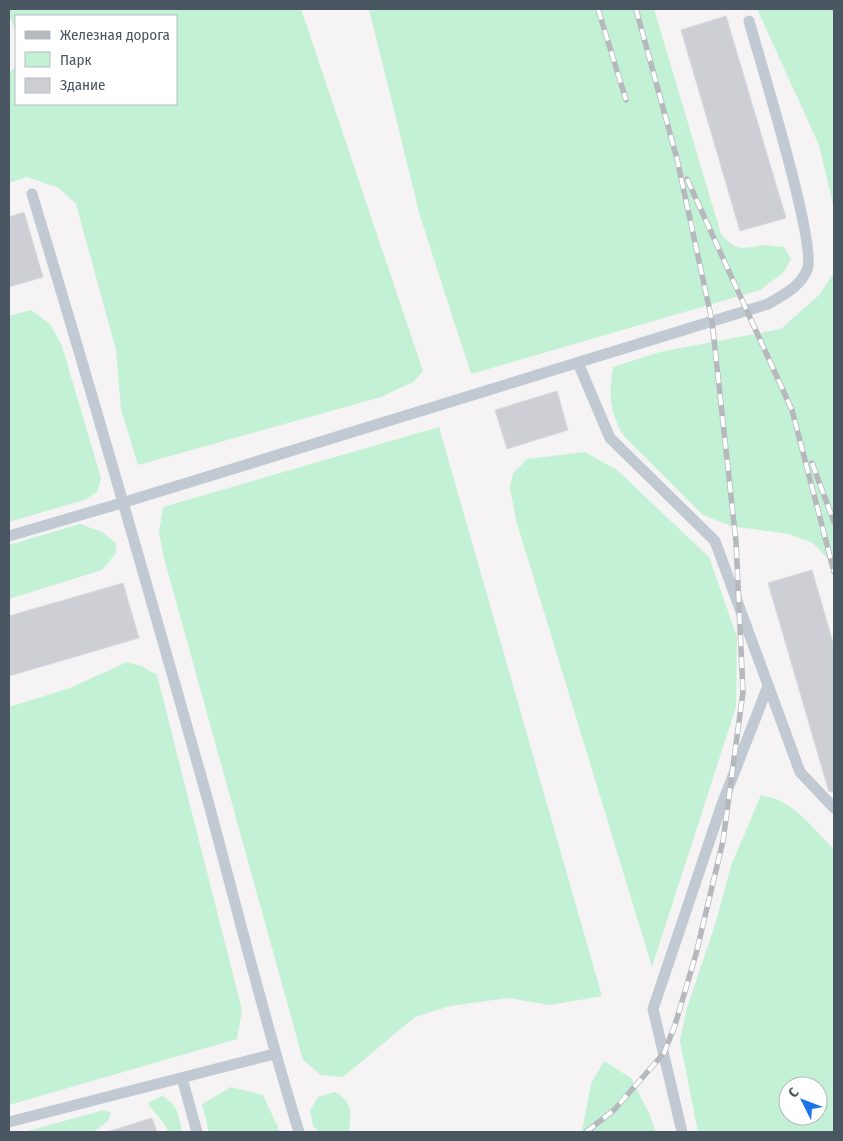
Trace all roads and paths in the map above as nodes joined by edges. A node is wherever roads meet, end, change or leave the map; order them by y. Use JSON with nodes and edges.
{"nodes":[{"id":1,"x":749,"y":21,"type":"dead end"},
{"id":2,"x":32,"y":194,"type":"dead end"},
{"id":3,"x":578,"y":362,"type":"junction"},
{"id":4,"x":125,"y":502,"type":"junction"},
{"id":5,"x":9,"y":536,"type":"edge"},
{"id":6,"x":768,"y":686,"type":"junction"},
{"id":7,"x":834,"y":808,"type":"edge"},
{"id":8,"x":274,"y":1054,"type":"junction"},
{"id":9,"x":182,"y":1078,"type":"junction"},
{"id":10,"x":9,"y":1122,"type":"edge"},
{"id":11,"x":197,"y":1132,"type":"edge"},
{"id":12,"x":299,"y":1132,"type":"edge"},
{"id":13,"x":682,"y":1132,"type":"edge"}],
"edges":[{"from":1,"to":3,"type":"lane"},
{"from":2,"to":4,"type":"lane"},
{"from":3,"to":4,"type":"lane"},
{"from":3,"to":6,"type":"lane"},
{"from":4,"to":5,"type":"lane"},
{"from":4,"to":8,"type":"lane"},
{"from":6,"to":7,"type":"lane"},
{"from":6,"to":13,"type":"lane"},
{"from":8,"to":9,"type":"lane"},
{"from":8,"to":12,"type":"lane"},
{"from":9,"to":10,"type":"lane"},
{"from":9,"to":11,"type":"lane"}]}
